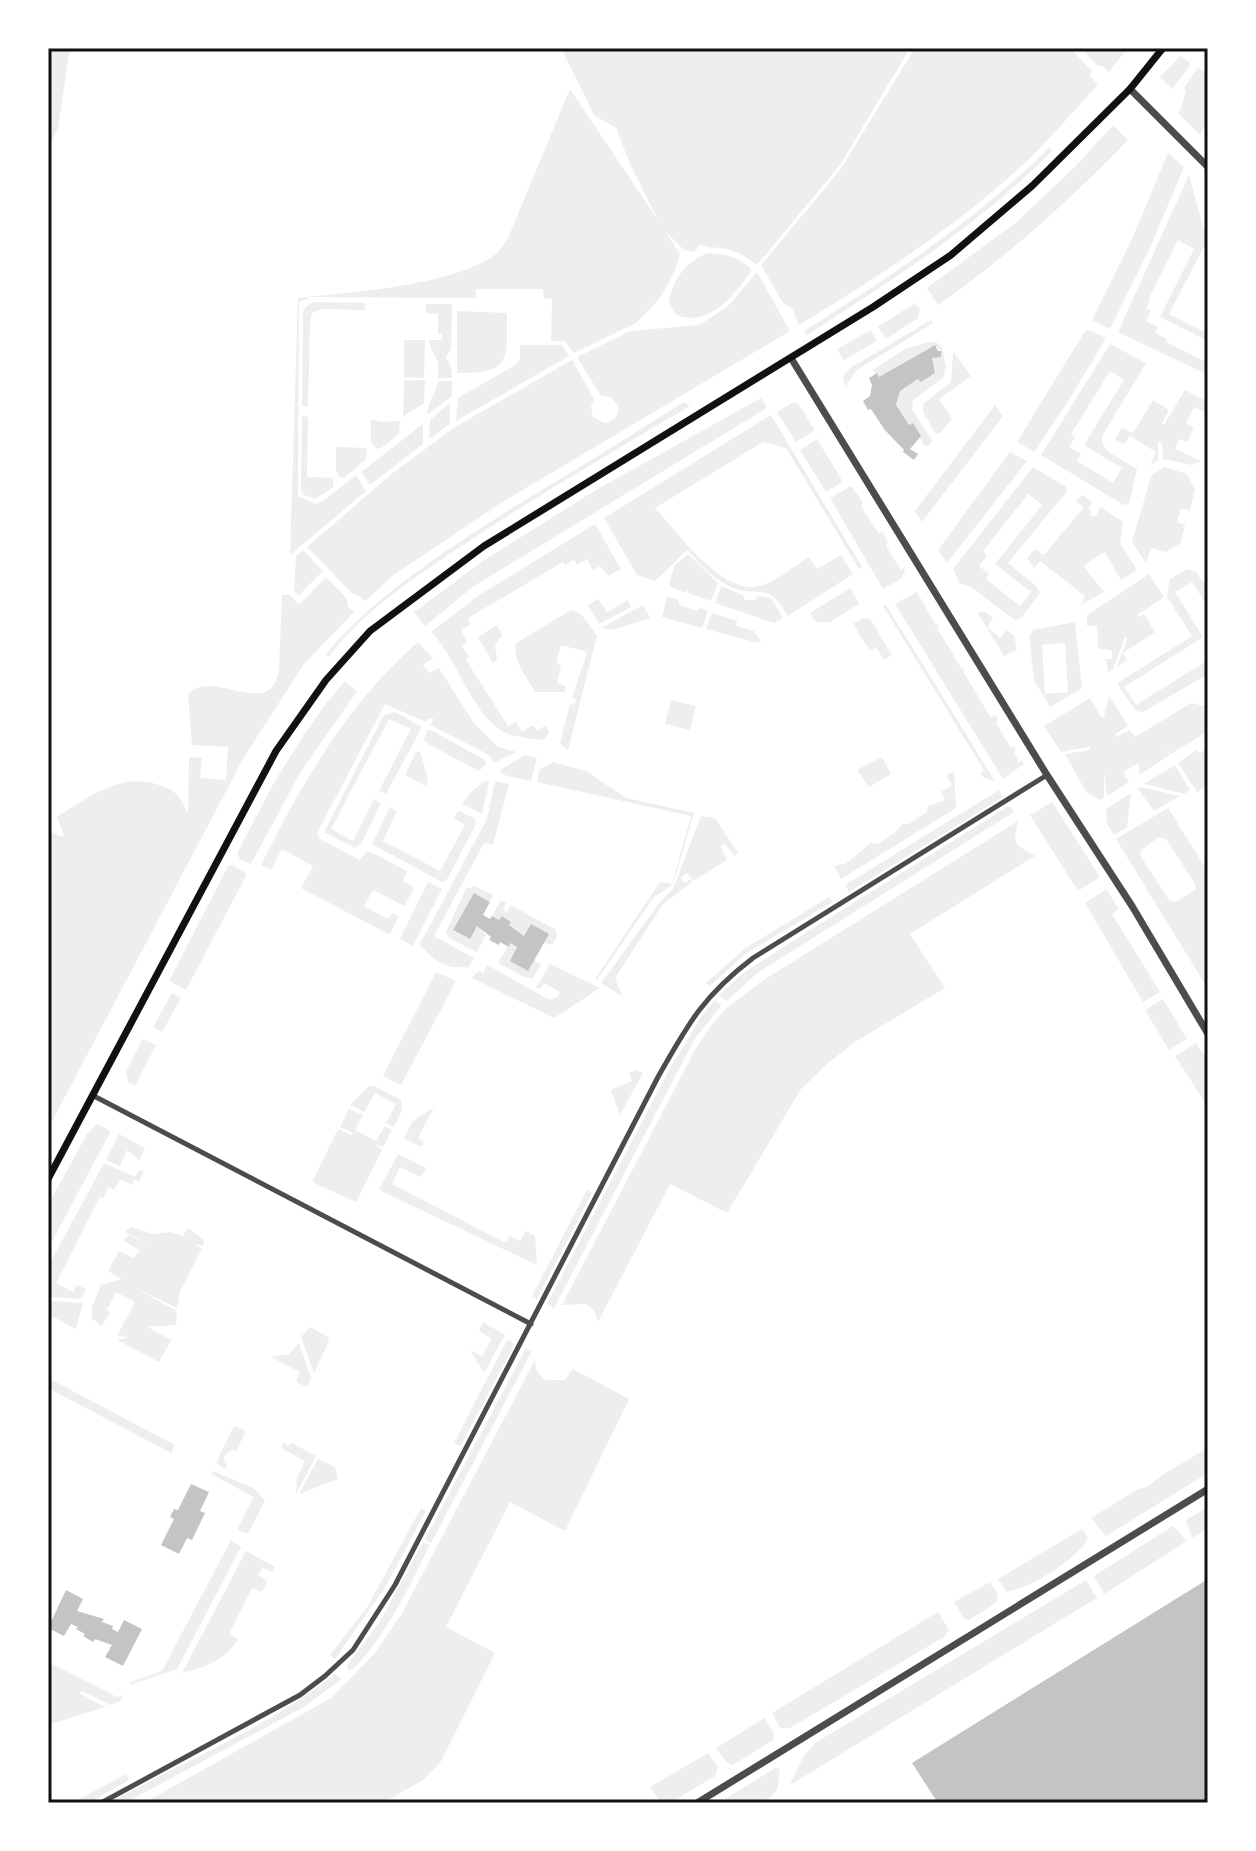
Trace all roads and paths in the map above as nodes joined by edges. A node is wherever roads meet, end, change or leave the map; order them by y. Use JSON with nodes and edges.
{"nodes":[{"id":1,"x":1163,"y":48,"type":"edge"},
{"id":2,"x":1130,"y":89,"type":"junction"},
{"id":3,"x":1208,"y":167,"type":"edge"},
{"id":4,"x":791,"y":358,"type":"junction"},
{"id":5,"x":1047,"y":775,"type":"junction"},
{"id":6,"x":1208,"y":1034,"type":"edge"},
{"id":7,"x":92,"y":1095,"type":"junction"},
{"id":8,"x":48,"y":1179,"type":"edge"},
{"id":9,"x":531,"y":1324,"type":"junction"},
{"id":10,"x":1208,"y":1489,"type":"edge"},
{"id":11,"x":101,"y":1803,"type":"edge"},
{"id":12,"x":697,"y":1803,"type":"edge"}],
"edges":[{"from":1,"to":2,"type":"main road"},
{"from":2,"to":3,"type":"street"},
{"from":2,"to":4,"type":"main road"},
{"from":4,"to":5,"type":"street"},
{"from":4,"to":7,"type":"main road"},
{"from":5,"to":6,"type":"street"},
{"from":5,"to":9,"type":"street"},
{"from":7,"to":8,"type":"main road"},
{"from":7,"to":9,"type":"street"},
{"from":9,"to":11,"type":"street"},
{"from":10,"to":12,"type":"street"}]}
